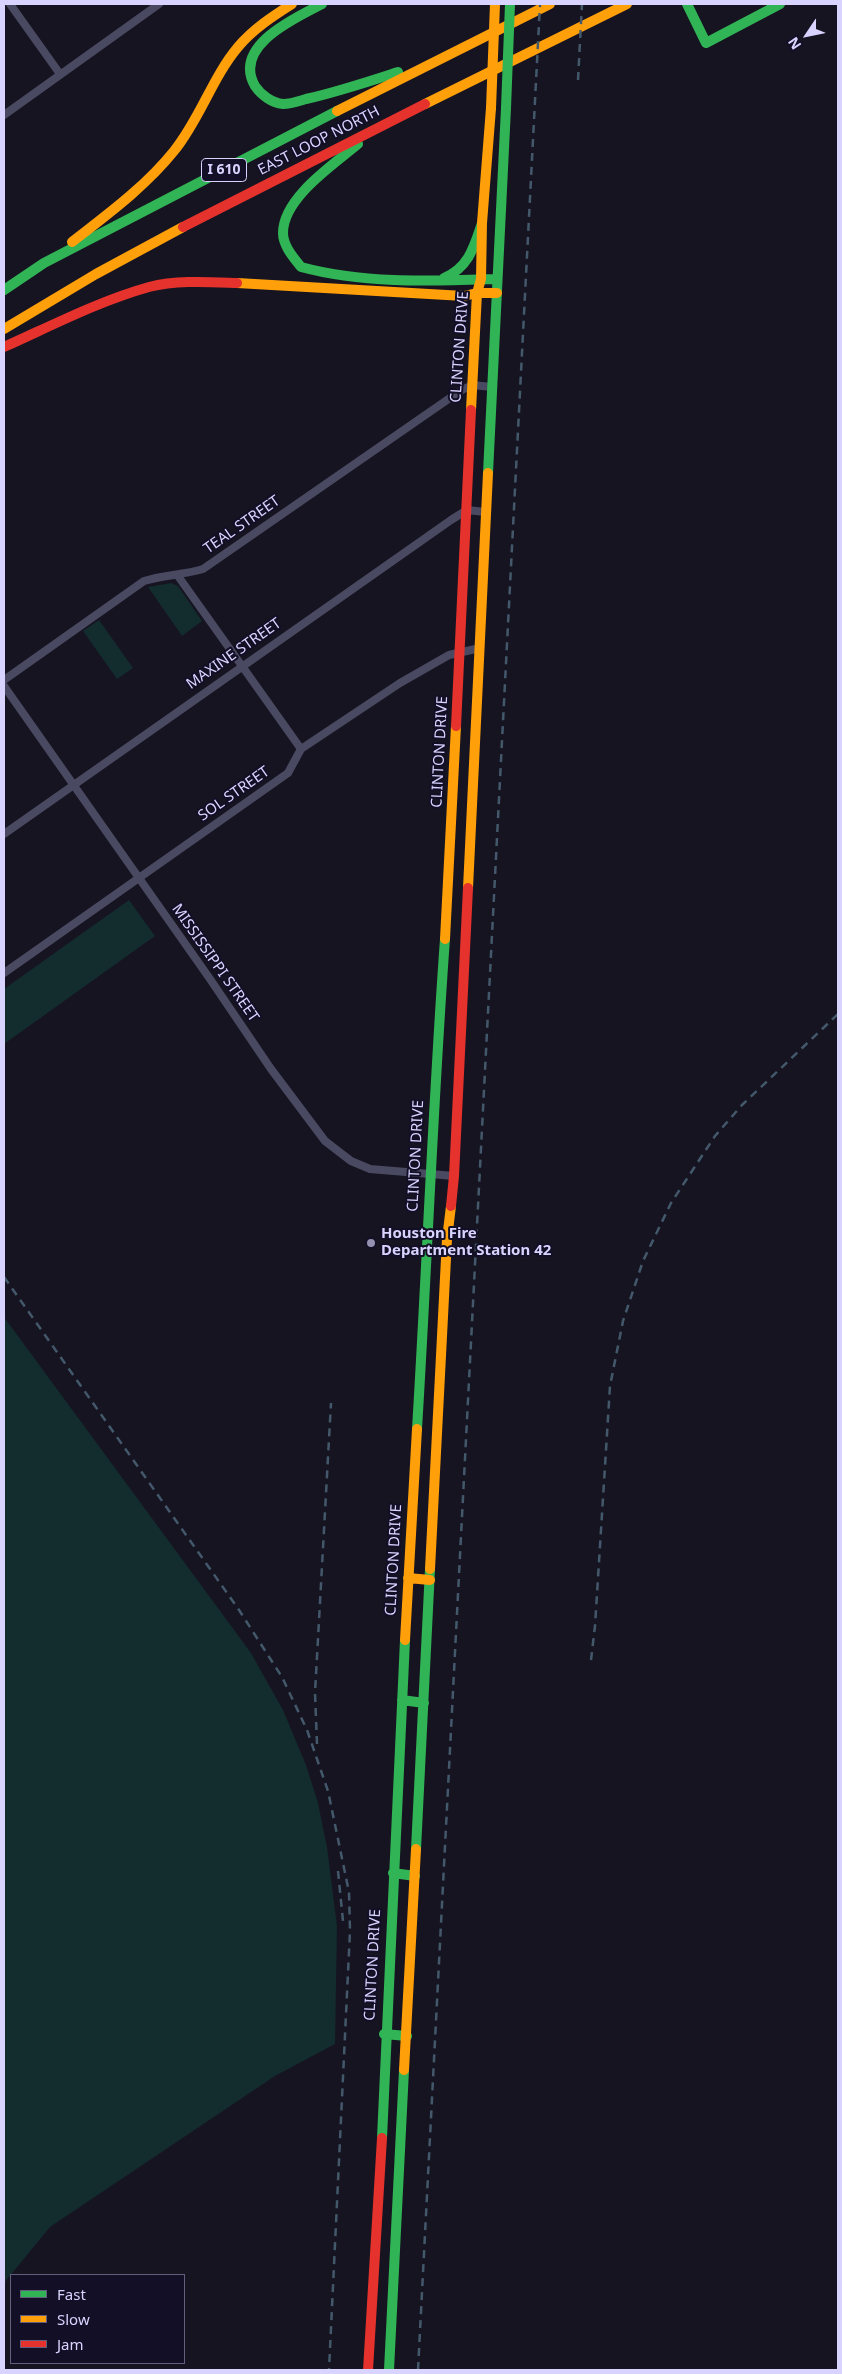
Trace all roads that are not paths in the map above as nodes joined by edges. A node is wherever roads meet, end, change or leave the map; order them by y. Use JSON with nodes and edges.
{"nodes":[{"id":1,"x":10,"y":4,"type":"edge"},
{"id":2,"x":159,"y":4,"type":"edge"},
{"id":3,"x":292,"y":4,"type":"edge"},
{"id":4,"x":322,"y":4,"type":"edge"},
{"id":5,"x":495,"y":4,"type":"edge"},
{"id":6,"x":510,"y":4,"type":"edge"},
{"id":7,"x":550,"y":4,"type":"edge"},
{"id":8,"x":627,"y":4,"type":"edge"},
{"id":9,"x":780,"y":4,"type":"edge"},
{"id":10,"x":688,"y":6,"type":"edge"},
{"id":11,"x":447,"y":56,"type":"junction"},
{"id":12,"x":60,"y":74,"type":"junction"},
{"id":13,"x":4,"y":115,"type":"edge"},
{"id":14,"x":373,"y":130,"type":"junction"},
{"id":15,"x":482,"y":223,"type":"junction"},
{"id":16,"x":44,"y":263,"type":"junction"},
{"id":17,"x":481,"y":279,"type":"junction"},
{"id":18,"x":496,"y":279,"type":"junction"},
{"id":19,"x":436,"y":281,"type":"junction"},
{"id":20,"x":4,"y":290,"type":"edge"},
{"id":21,"x":478,"y":293,"type":"junction"},
{"id":22,"x":497,"y":293,"type":"junction"},
{"id":23,"x":4,"y":329,"type":"edge"},
{"id":24,"x":4,"y":347,"type":"edge"},
{"id":25,"x":472,"y":385,"type":"junction"},
{"id":26,"x":492,"y":387,"type":"junction"},
{"id":27,"x":467,"y":510,"type":"junction"},
{"id":28,"x":485,"y":512,"type":"junction"},
{"id":29,"x":178,"y":576,"type":"junction"},
{"id":30,"x":480,"y":648,"type":"junction"},
{"id":31,"x":460,"y":652,"type":"junction"},
{"id":32,"x":241,"y":666,"type":"junction"},
{"id":33,"x":4,"y":680,"type":"edge"},
{"id":34,"x":4,"y":686,"type":"edge"},
{"id":35,"x":301,"y":749,"type":"junction"},
{"id":36,"x":74,"y":785,"type":"junction"},
{"id":37,"x":4,"y":834,"type":"edge"},
{"id":38,"x":139,"y":878,"type":"junction"},
{"id":39,"x":4,"y":973,"type":"edge"},
{"id":40,"x":432,"y":1173,"type":"junction"},
{"id":41,"x":454,"y":1176,"type":"junction"},
{"id":42,"x":408,"y":1578,"type":"junction"},
{"id":43,"x":430,"y":1580,"type":"junction"},
{"id":44,"x":402,"y":1700,"type":"junction"},
{"id":45,"x":424,"y":1703,"type":"junction"},
{"id":46,"x":392,"y":1873,"type":"junction"},
{"id":47,"x":415,"y":1876,"type":"junction"},
{"id":48,"x":384,"y":2034,"type":"junction"},
{"id":49,"x":407,"y":2036,"type":"junction"},
{"id":50,"x":368,"y":2370,"type":"edge"},
{"id":51,"x":389,"y":2370,"type":"edge"}],
"edges":[{"from":1,"to":12,"type":"street"},
{"from":2,"to":12,"type":"street"},
{"from":3,"to":16,"type":"main road"},
{"from":4,"to":11,"type":"main road"},
{"from":5,"to":15,"type":"main road","name":"CLINTON DRIVE","bridge":true},
{"from":6,"to":18,"type":"main road","bridge":true},
{"from":7,"to":11,"type":"main road","name":"EAST LOOP NORTH","number":"I 610"},
{"from":8,"to":14,"type":"main road","name":"EAST LOOP NORTH","number":"I 610"},
{"from":9,"to":10,"type":"main road"},
{"from":11,"to":16,"type":"main road","name":"EAST LOOP NORTH","number":"I 610"},
{"from":12,"to":13,"type":"street"},
{"from":14,"to":19,"type":"main road"},
{"from":14,"to":23,"type":"main road","name":"EAST LOOP NORTH","number":"I 610"},
{"from":15,"to":17,"type":"main road","name":"CLINTON DRIVE"},
{"from":15,"to":19,"type":"main road"},
{"from":16,"to":20,"type":"main road","name":"EAST LOOP NORTH","number":"I 610"},
{"from":17,"to":18,"type":"main road"},
{"from":17,"to":19,"type":"main road"},
{"from":17,"to":21,"type":"main road","name":"CLINTON DRIVE"},
{"from":18,"to":22,"type":"main road"},
{"from":21,"to":22,"type":"main road"},
{"from":21,"to":24,"type":"main road"},
{"from":21,"to":25,"type":"main road","name":"CLINTON DRIVE"},
{"from":22,"to":26,"type":"main road"},
{"from":25,"to":26,"type":"street"},
{"from":25,"to":27,"type":"main road","name":"CLINTON DRIVE"},
{"from":25,"to":29,"type":"street","name":"TEAL STREET"},
{"from":26,"to":28,"type":"main road"},
{"from":27,"to":28,"type":"street"},
{"from":27,"to":31,"type":"main road","name":"CLINTON DRIVE"},
{"from":27,"to":32,"type":"street","name":"MAXINE STREET"},
{"from":28,"to":30,"type":"main road"},
{"from":29,"to":32,"type":"street"},
{"from":29,"to":33,"type":"street","name":"TEAL STREET"},
{"from":30,"to":31,"type":"street","name":"SOL STREET"},
{"from":30,"to":41,"type":"main road"},
{"from":31,"to":35,"type":"street","name":"SOL STREET"},
{"from":31,"to":40,"type":"main road","name":"CLINTON DRIVE"},
{"from":32,"to":35,"type":"street"},
{"from":32,"to":36,"type":"street","name":"MAXINE STREET"},
{"from":34,"to":36,"type":"street","name":"MISSISSIPPI STREET"},
{"from":35,"to":38,"type":"street","name":"SOL STREET"},
{"from":36,"to":37,"type":"street","name":"MAXINE STREET"},
{"from":36,"to":38,"type":"street","name":"MISSISSIPPI STREET"},
{"from":38,"to":39,"type":"street","name":"SOL STREET"},
{"from":38,"to":40,"type":"street","name":"MISSISSIPPI STREET"},
{"from":40,"to":41,"type":"street","name":"MISSISSIPPI STREET"},
{"from":40,"to":42,"type":"main road","name":"CLINTON DRIVE"},
{"from":41,"to":43,"type":"main road"},
{"from":42,"to":43,"type":"main road"},
{"from":42,"to":44,"type":"main road","name":"CLINTON DRIVE"},
{"from":43,"to":45,"type":"main road"},
{"from":44,"to":45,"type":"main road"},
{"from":44,"to":46,"type":"main road","name":"CLINTON DRIVE"},
{"from":45,"to":47,"type":"main road"},
{"from":46,"to":47,"type":"main road"},
{"from":46,"to":48,"type":"main road","name":"CLINTON DRIVE"},
{"from":47,"to":49,"type":"main road"},
{"from":48,"to":49,"type":"main road"},
{"from":48,"to":50,"type":"main road","name":"CLINTON DRIVE"},
{"from":49,"to":51,"type":"main road"}]}
